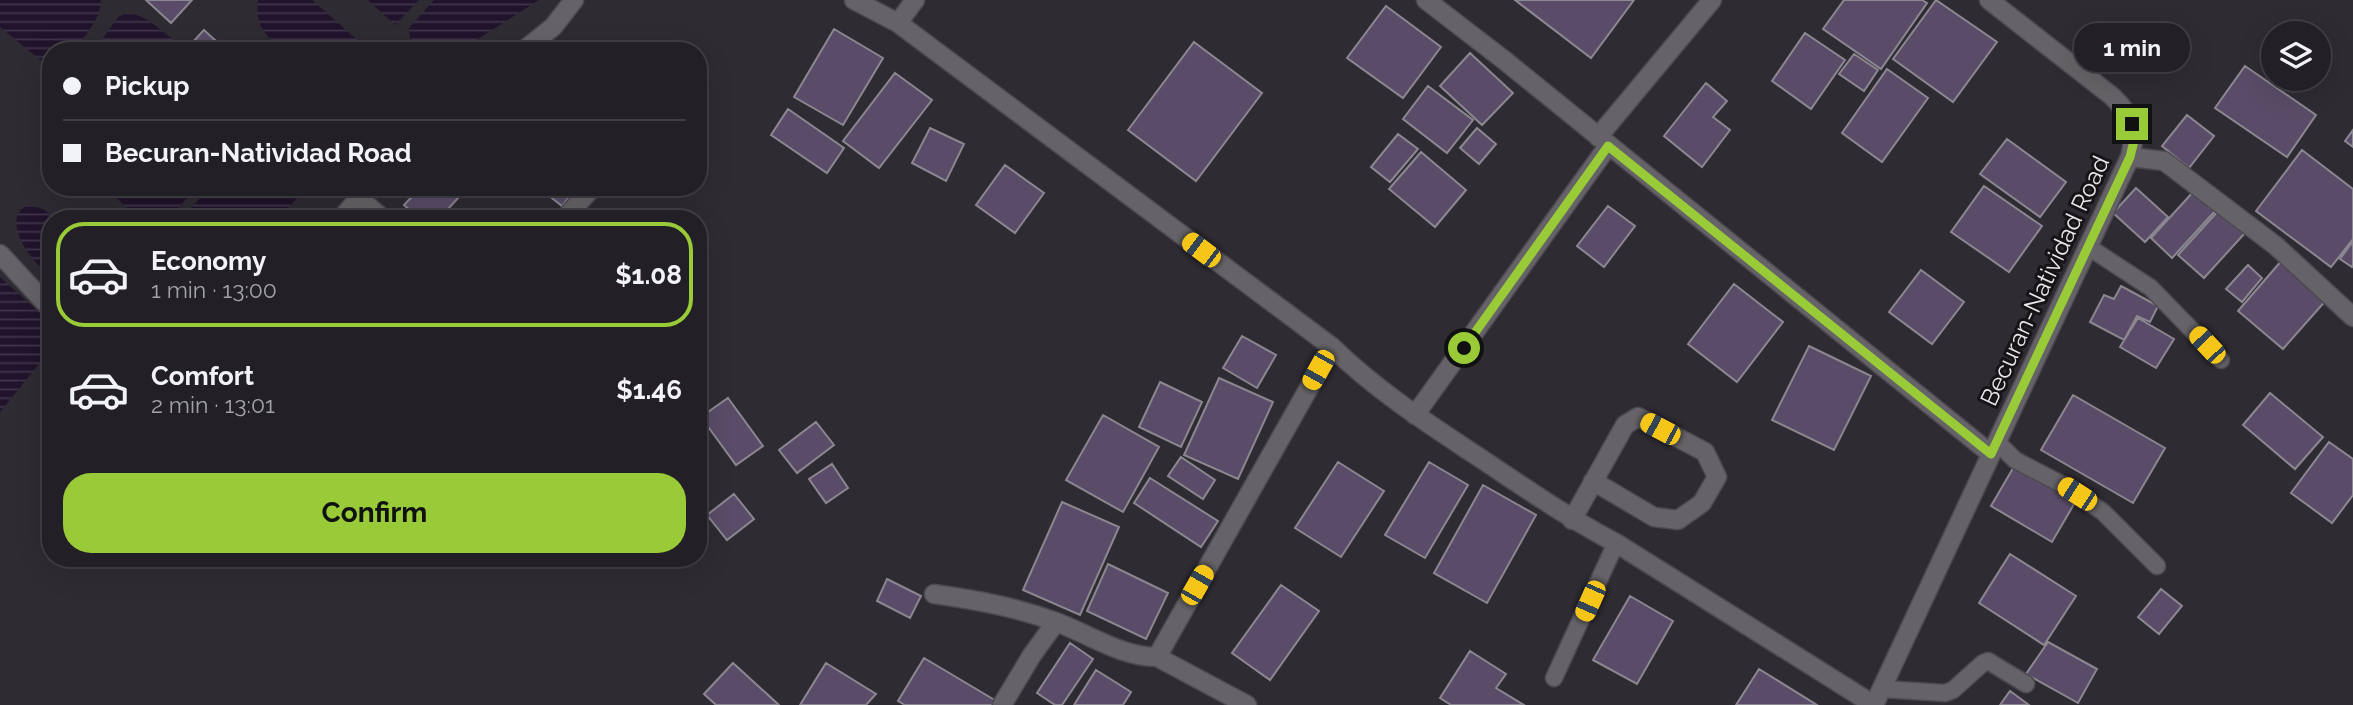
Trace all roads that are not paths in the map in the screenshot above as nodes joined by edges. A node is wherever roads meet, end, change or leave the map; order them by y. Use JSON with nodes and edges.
{"nodes":[{"id":1,"x":574,"y":0,"type":"edge"},
{"id":2,"x":853,"y":0,"type":"edge"},
{"id":3,"x":915,"y":0,"type":"edge"},
{"id":4,"x":1426,"y":0,"type":"edge"},
{"id":5,"x":1712,"y":0,"type":"edge"},
{"id":6,"x":1989,"y":0,"type":"edge"},
{"id":7,"x":898,"y":23,"type":"junction"},
{"id":8,"x":534,"y":42,"type":"edge"},
{"id":9,"x":1603,"y":142,"type":"junction"},
{"id":10,"x":2130,"y":157,"type":"junction"},
{"id":11,"x":361,"y":196,"type":"edge"},
{"id":12,"x":585,"y":196,"type":"edge"},
{"id":13,"x":349,"y":210,"type":"edge"},
{"id":14,"x":572,"y":210,"type":"edge"},
{"id":15,"x":2087,"y":246,"type":"junction"},
{"id":16,"x":0,"y":254,"type":"edge"},
{"id":17,"x":42,"y":299,"type":"edge"},
{"id":18,"x":2353,"y":317,"type":"edge"},
{"id":19,"x":1332,"y":347,"type":"junction"},
{"id":20,"x":2221,"y":360,"type":"dead end"},
{"id":21,"x":1415,"y":415,"type":"junction"},
{"id":22,"x":1994,"y":448,"type":"junction"},
{"id":23,"x":1593,"y":481,"type":"junction"},
{"id":24,"x":1572,"y":520,"type":"junction"},
{"id":25,"x":1616,"y":542,"type":"junction"},
{"id":26,"x":2157,"y":566,"type":"dead end"},
{"id":27,"x":934,"y":594,"type":"dead end"},
{"id":28,"x":1056,"y":622,"type":"junction"},
{"id":29,"x":1157,"y":657,"type":"junction"},
{"id":30,"x":1554,"y":678,"type":"dead end"},
{"id":31,"x":2026,"y":684,"type":"dead end"},
{"id":32,"x":1876,"y":700,"type":"edge"},
{"id":33,"x":1002,"y":705,"type":"edge"},
{"id":34,"x":1247,"y":705,"type":"edge"}],
"edges":[{"from":1,"to":8,"type":"street"},
{"from":2,"to":7,"type":"street"},
{"from":3,"to":7,"type":"street"},
{"from":4,"to":9,"type":"street"},
{"from":5,"to":9,"type":"street"},
{"from":6,"to":10,"type":"street","name":"Becuran-Natividad Road"},
{"from":7,"to":19,"type":"street"},
{"from":9,"to":21,"type":"street"},
{"from":9,"to":22,"type":"street"},
{"from":10,"to":15,"type":"street","name":"Becuran-Natividad Road"},
{"from":10,"to":18,"type":"street"},
{"from":11,"to":13,"type":"street"},
{"from":12,"to":14,"type":"street"},
{"from":15,"to":20,"type":"lane"},
{"from":15,"to":22,"type":"street","name":"Becuran-Natividad Road"},
{"from":16,"to":17,"type":"street"},
{"from":19,"to":21,"type":"street"},
{"from":19,"to":29,"type":"street"},
{"from":21,"to":24,"type":"street"},
{"from":22,"to":26,"type":"lane"},
{"from":22,"to":32,"type":"street","name":"Becuran-Natividad Road"},
{"from":23,"to":23,"type":"street"},
{"from":23,"to":24,"type":"street"},
{"from":24,"to":25,"type":"street"},
{"from":25,"to":30,"type":"lane"},
{"from":25,"to":32,"type":"street"},
{"from":27,"to":28,"type":"street"},
{"from":28,"to":29,"type":"street"},
{"from":28,"to":33,"type":"street"},
{"from":29,"to":34,"type":"street"},
{"from":31,"to":32,"type":"lane"}]}
